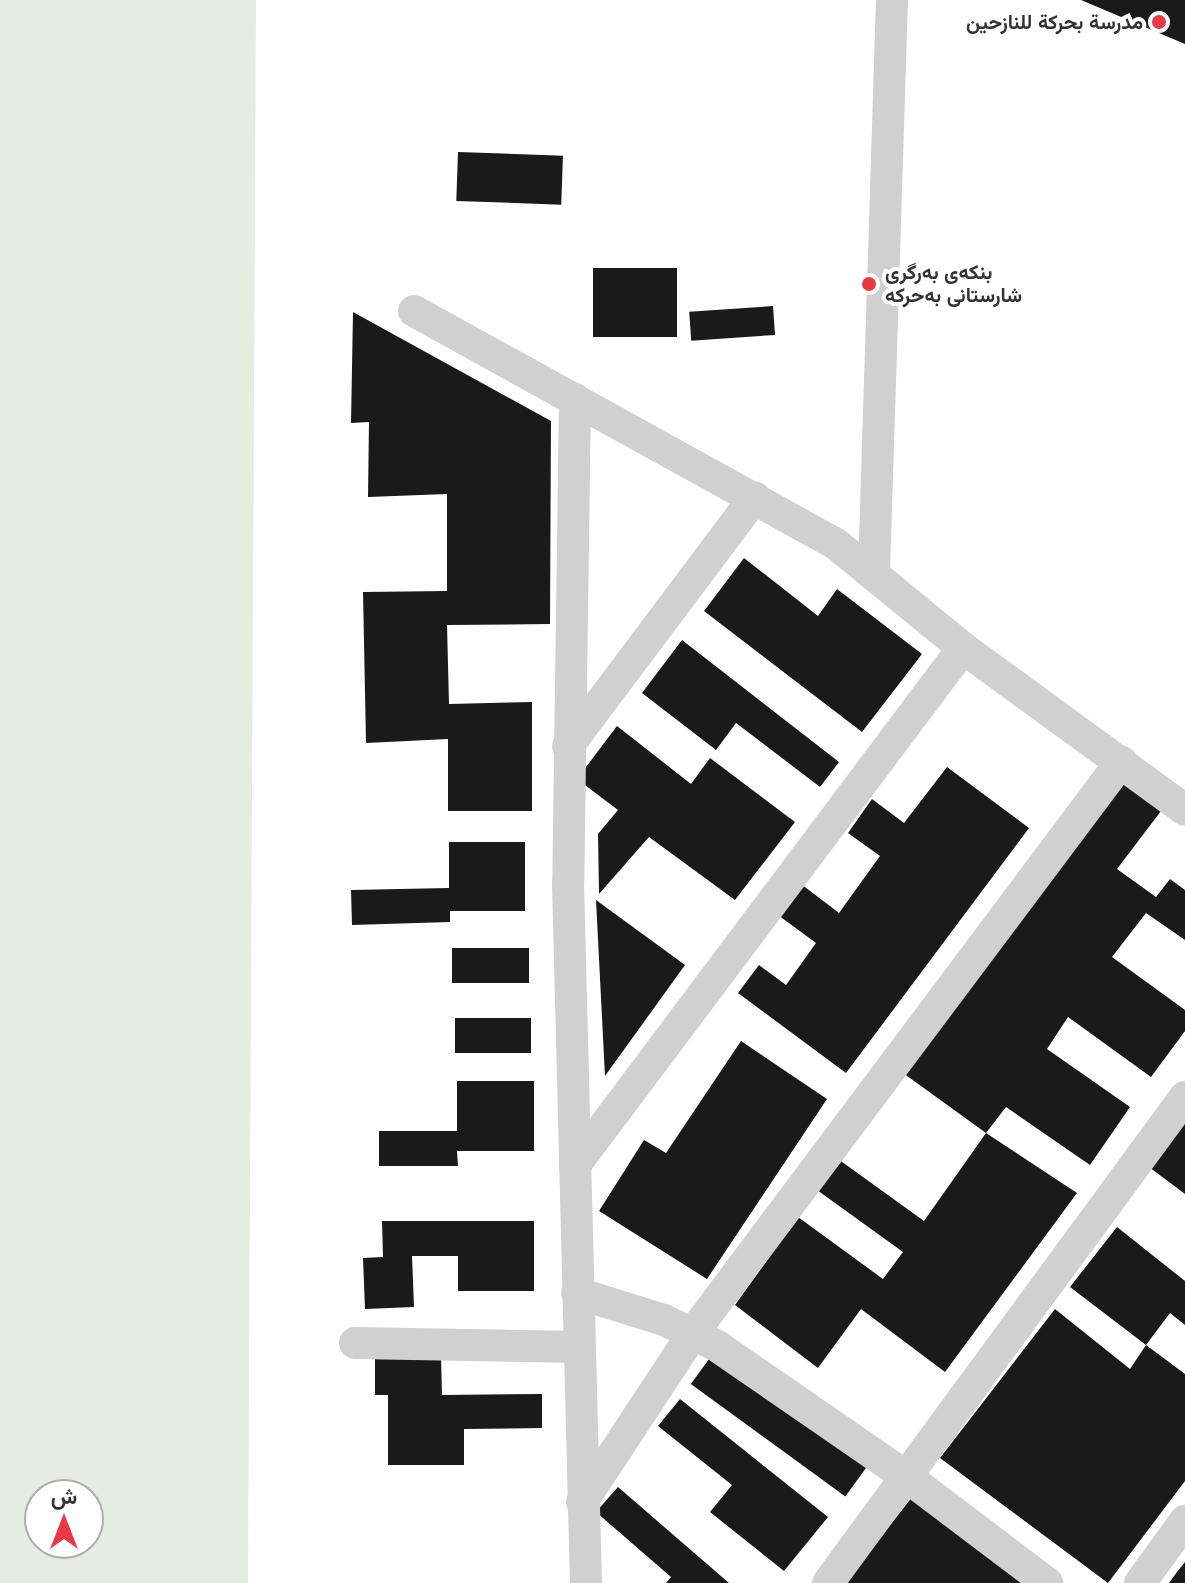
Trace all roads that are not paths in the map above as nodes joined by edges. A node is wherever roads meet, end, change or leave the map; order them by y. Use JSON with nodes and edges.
{"nodes":[{"id":1,"x":892,"y":0,"type":"edge"},
{"id":2,"x":414,"y":311,"type":"dead end"},
{"id":3,"x":575,"y":399,"type":"junction"},
{"id":4,"x":755,"y":497,"type":"junction"},
{"id":5,"x":874,"y":572,"type":"junction"},
{"id":6,"x":963,"y":648,"type":"junction"},
{"id":7,"x":568,"y":746,"type":"junction"},
{"id":8,"x":1121,"y":762,"type":"junction"},
{"id":9,"x":1185,"y":810,"type":"edge"},
{"id":10,"x":1185,"y":1097,"type":"edge"},
{"id":11,"x":575,"y":1165,"type":"junction"},
{"id":12,"x":577,"y":1293,"type":"junction"},
{"id":13,"x":693,"y":1333,"type":"junction"},
{"id":14,"x":355,"y":1343,"type":"dead end"},
{"id":15,"x":579,"y":1347,"type":"junction"},
{"id":16,"x":907,"y":1477,"type":"junction"},
{"id":17,"x":582,"y":1502,"type":"junction"},
{"id":18,"x":1185,"y":1521,"type":"edge"},
{"id":19,"x":586,"y":1583,"type":"edge"},
{"id":20,"x":828,"y":1583,"type":"edge"},
{"id":21,"x":1047,"y":1583,"type":"edge"},
{"id":22,"x":1140,"y":1583,"type":"edge"}],
"edges":[{"from":1,"to":5,"type":"street"},
{"from":2,"to":3,"type":"street"},
{"from":3,"to":4,"type":"street"},
{"from":3,"to":7,"type":"street"},
{"from":4,"to":5,"type":"street"},
{"from":4,"to":7,"type":"street"},
{"from":5,"to":6,"type":"street"},
{"from":6,"to":8,"type":"street"},
{"from":6,"to":11,"type":"street"},
{"from":7,"to":11,"type":"street"},
{"from":8,"to":9,"type":"street"},
{"from":8,"to":13,"type":"street"},
{"from":10,"to":16,"type":"street"},
{"from":11,"to":12,"type":"street"},
{"from":12,"to":13,"type":"street"},
{"from":12,"to":15,"type":"street"},
{"from":13,"to":16,"type":"street"},
{"from":13,"to":17,"type":"street"},
{"from":14,"to":15,"type":"street"},
{"from":15,"to":17,"type":"street"},
{"from":16,"to":20,"type":"street"},
{"from":16,"to":21,"type":"street"},
{"from":17,"to":19,"type":"street"},
{"from":18,"to":22,"type":"street"}]}
